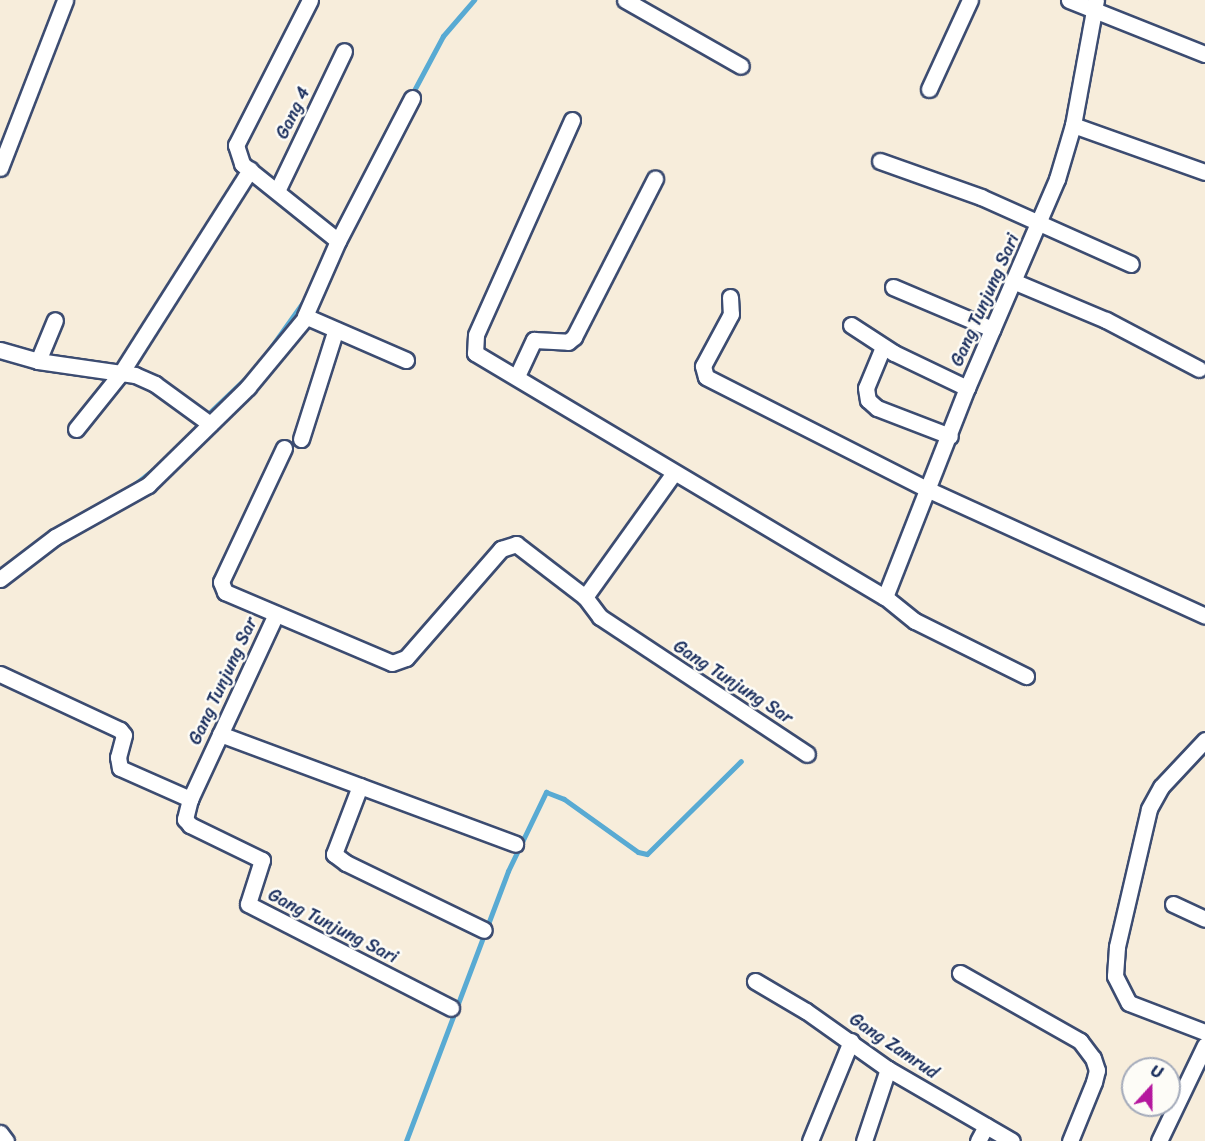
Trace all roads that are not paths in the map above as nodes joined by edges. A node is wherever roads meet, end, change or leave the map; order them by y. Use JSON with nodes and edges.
{"nodes":[{"id":1,"x":65,"y":0,"type":"edge"},
{"id":2,"x":310,"y":0,"type":"edge"},
{"id":3,"x":626,"y":0,"type":"edge"},
{"id":4,"x":970,"y":0,"type":"edge"},
{"id":5,"x":1069,"y":0,"type":"edge"},
{"id":6,"x":1094,"y":6,"type":"edge"},
{"id":7,"x":344,"y":51,"type":"dead end"},
{"id":8,"x":1205,"y":54,"type":"edge"},
{"id":9,"x":741,"y":66,"type":"dead end"},
{"id":10,"x":929,"y":89,"type":"dead end"},
{"id":11,"x":412,"y":98,"type":"dead end"},
{"id":12,"x":572,"y":120,"type":"dead end"},
{"id":13,"x":1073,"y":125,"type":"junction"},
{"id":14,"x":880,"y":161,"type":"dead end"},
{"id":15,"x":0,"y":168,"type":"edge"},
{"id":16,"x":250,"y":170,"type":"junction"},
{"id":17,"x":1205,"y":172,"type":"edge"},
{"id":18,"x":655,"y":179,"type":"dead end"},
{"id":19,"x":277,"y":191,"type":"junction"},
{"id":20,"x":1040,"y":222,"type":"junction"},
{"id":21,"x":338,"y":241,"type":"junction"},
{"id":22,"x":1131,"y":264,"type":"dead end"},
{"id":23,"x":1013,"y":281,"type":"junction"},
{"id":24,"x":893,"y":287,"type":"dead end"},
{"id":25,"x":730,"y":297,"type":"dead end"},
{"id":26,"x":305,"y":318,"type":"junction"},
{"id":27,"x":55,"y":320,"type":"dead end"},
{"id":28,"x":851,"y":325,"type":"dead end"},
{"id":29,"x":993,"y":329,"type":"junction"},
{"id":30,"x":334,"y":332,"type":"junction"},
{"id":31,"x":883,"y":347,"type":"junction"},
{"id":32,"x":0,"y":351,"type":"edge"},
{"id":33,"x":406,"y":360,"type":"dead end"},
{"id":34,"x":38,"y":362,"type":"junction"},
{"id":35,"x":1199,"y":369,"type":"dead end"},
{"id":36,"x":121,"y":373,"type":"junction"},
{"id":37,"x":517,"y":376,"type":"junction"},
{"id":38,"x":968,"y":388,"type":"junction"},
{"id":39,"x":210,"y":424,"type":"junction"},
{"id":40,"x":76,"y":429,"type":"dead end"},
{"id":41,"x":950,"y":436,"type":"junction"},
{"id":42,"x":301,"y":439,"type":"dead end"},
{"id":43,"x":284,"y":448,"type":"dead end"},
{"id":44,"x":673,"y":474,"type":"junction"},
{"id":45,"x":929,"y":490,"type":"junction"},
{"id":46,"x":0,"y":579,"type":"edge"},
{"id":47,"x":585,"y":597,"type":"junction"},
{"id":48,"x":885,"y":597,"type":"junction"},
{"id":49,"x":276,"y":614,"type":"junction"},
{"id":50,"x":1205,"y":616,"type":"edge"},
{"id":51,"x":0,"y":674,"type":"edge"},
{"id":52,"x":1026,"y":676,"type":"dead end"},
{"id":53,"x":220,"y":734,"type":"junction"},
{"id":54,"x":1205,"y":740,"type":"edge"},
{"id":55,"x":807,"y":754,"type":"dead end"},
{"id":56,"x":360,"y":786,"type":"junction"},
{"id":57,"x":190,"y":798,"type":"junction"},
{"id":58,"x":515,"y":844,"type":"dead end"},
{"id":59,"x":253,"y":855,"type":"joint"},
{"id":60,"x":1173,"y":904,"type":"dead end"},
{"id":61,"x":1205,"y":919,"type":"edge"},
{"id":62,"x":484,"y":930,"type":"dead end"},
{"id":63,"x":960,"y":973,"type":"dead end"},
{"id":64,"x":755,"y":981,"type":"dead end"},
{"id":65,"x":451,"y":1008,"type":"dead end"},
{"id":66,"x":1205,"y":1032,"type":"edge"},
{"id":67,"x":851,"y":1041,"type":"junction"},
{"id":68,"x":1205,"y":1045,"type":"edge"},
{"id":69,"x":888,"y":1069,"type":"junction"},
{"id":70,"x":986,"y":1126,"type":"junction"},
{"id":71,"x":0,"y":1133,"type":"edge"},
{"id":72,"x":6,"y":1141,"type":"edge"},
{"id":73,"x":810,"y":1141,"type":"edge"},
{"id":74,"x":864,"y":1141,"type":"edge"},
{"id":75,"x":978,"y":1141,"type":"edge"},
{"id":76,"x":1012,"y":1141,"type":"edge"},
{"id":77,"x":1070,"y":1141,"type":"edge"},
{"id":78,"x":1159,"y":1141,"type":"edge"}],
"edges":[{"from":1,"to":15,"type":"street"},
{"from":2,"to":16,"type":"street"},
{"from":3,"to":9,"type":"street"},
{"from":4,"to":10,"type":"street"},
{"from":5,"to":6,"type":"street"},
{"from":6,"to":8,"type":"street"},
{"from":6,"to":13,"type":"street","name":"Gang Tunjung Sari"},
{"from":7,"to":19,"type":"street","name":"Gang 4"},
{"from":11,"to":21,"type":"street"},
{"from":12,"to":37,"type":"street"},
{"from":13,"to":17,"type":"street"},
{"from":13,"to":20,"type":"street","name":"Gang Tunjung Sari"},
{"from":14,"to":20,"type":"street"},
{"from":16,"to":19,"type":"street"},
{"from":16,"to":36,"type":"street"},
{"from":18,"to":37,"type":"street"},
{"from":19,"to":21,"type":"street"},
{"from":20,"to":22,"type":"street"},
{"from":20,"to":23,"type":"street","name":"Gang Tunjung Sari"},
{"from":21,"to":26,"type":"street"},
{"from":23,"to":29,"type":"street","name":"Gang Tunjung Sari"},
{"from":23,"to":35,"type":"street"},
{"from":24,"to":29,"type":"street"},
{"from":25,"to":45,"type":"street"},
{"from":26,"to":30,"type":"street"},
{"from":26,"to":39,"type":"street"},
{"from":27,"to":34,"type":"street"},
{"from":28,"to":31,"type":"street"},
{"from":29,"to":38,"type":"street","name":"Gang Tunjung Sari"},
{"from":30,"to":33,"type":"street"},
{"from":30,"to":42,"type":"street"},
{"from":31,"to":38,"type":"street"},
{"from":31,"to":41,"type":"street"},
{"from":32,"to":34,"type":"street"},
{"from":34,"to":36,"type":"street"},
{"from":36,"to":39,"type":"street"},
{"from":36,"to":40,"type":"street"},
{"from":37,"to":44,"type":"street"},
{"from":38,"to":41,"type":"street","name":"Gang Tunjung Sari"},
{"from":39,"to":46,"type":"street"},
{"from":41,"to":45,"type":"street","name":"Gang Tunjung Sari"},
{"from":43,"to":49,"type":"street"},
{"from":44,"to":47,"type":"street"},
{"from":44,"to":48,"type":"street"},
{"from":45,"to":48,"type":"street","name":"Gang Tunjung Sari"},
{"from":45,"to":50,"type":"street"},
{"from":47,"to":49,"type":"street","name":"Gang Tunjung Sar"},
{"from":47,"to":55,"type":"street","name":"Gang Tunjung Sar"},
{"from":48,"to":52,"type":"street"},
{"from":49,"to":53,"type":"street","name":"Gang Tunjung Sar"},
{"from":51,"to":57,"type":"street"},
{"from":53,"to":56,"type":"street"},
{"from":53,"to":57,"type":"street","name":"Gang Tunjung Sar"},
{"from":54,"to":66,"type":"street"},
{"from":56,"to":58,"type":"street"},
{"from":56,"to":62,"type":"street"},
{"from":57,"to":59,"type":"street","name":"Gang Tunjung Sar"},
{"from":59,"to":65,"type":"street","name":"Gang Tunjung Sari"},
{"from":60,"to":61,"type":"street"},
{"from":63,"to":77,"type":"street"},
{"from":64,"to":67,"type":"street","name":"Gang Zamrud"},
{"from":67,"to":69,"type":"street","name":"Gang Zamrud"},
{"from":67,"to":73,"type":"street"},
{"from":68,"to":78,"type":"street"},
{"from":69,"to":70,"type":"street","name":"Gang Zamrud"},
{"from":69,"to":74,"type":"street"},
{"from":70,"to":75,"type":"street"},
{"from":70,"to":76,"type":"street","name":"Gang Zamrud"},
{"from":71,"to":72,"type":"street"}]}
